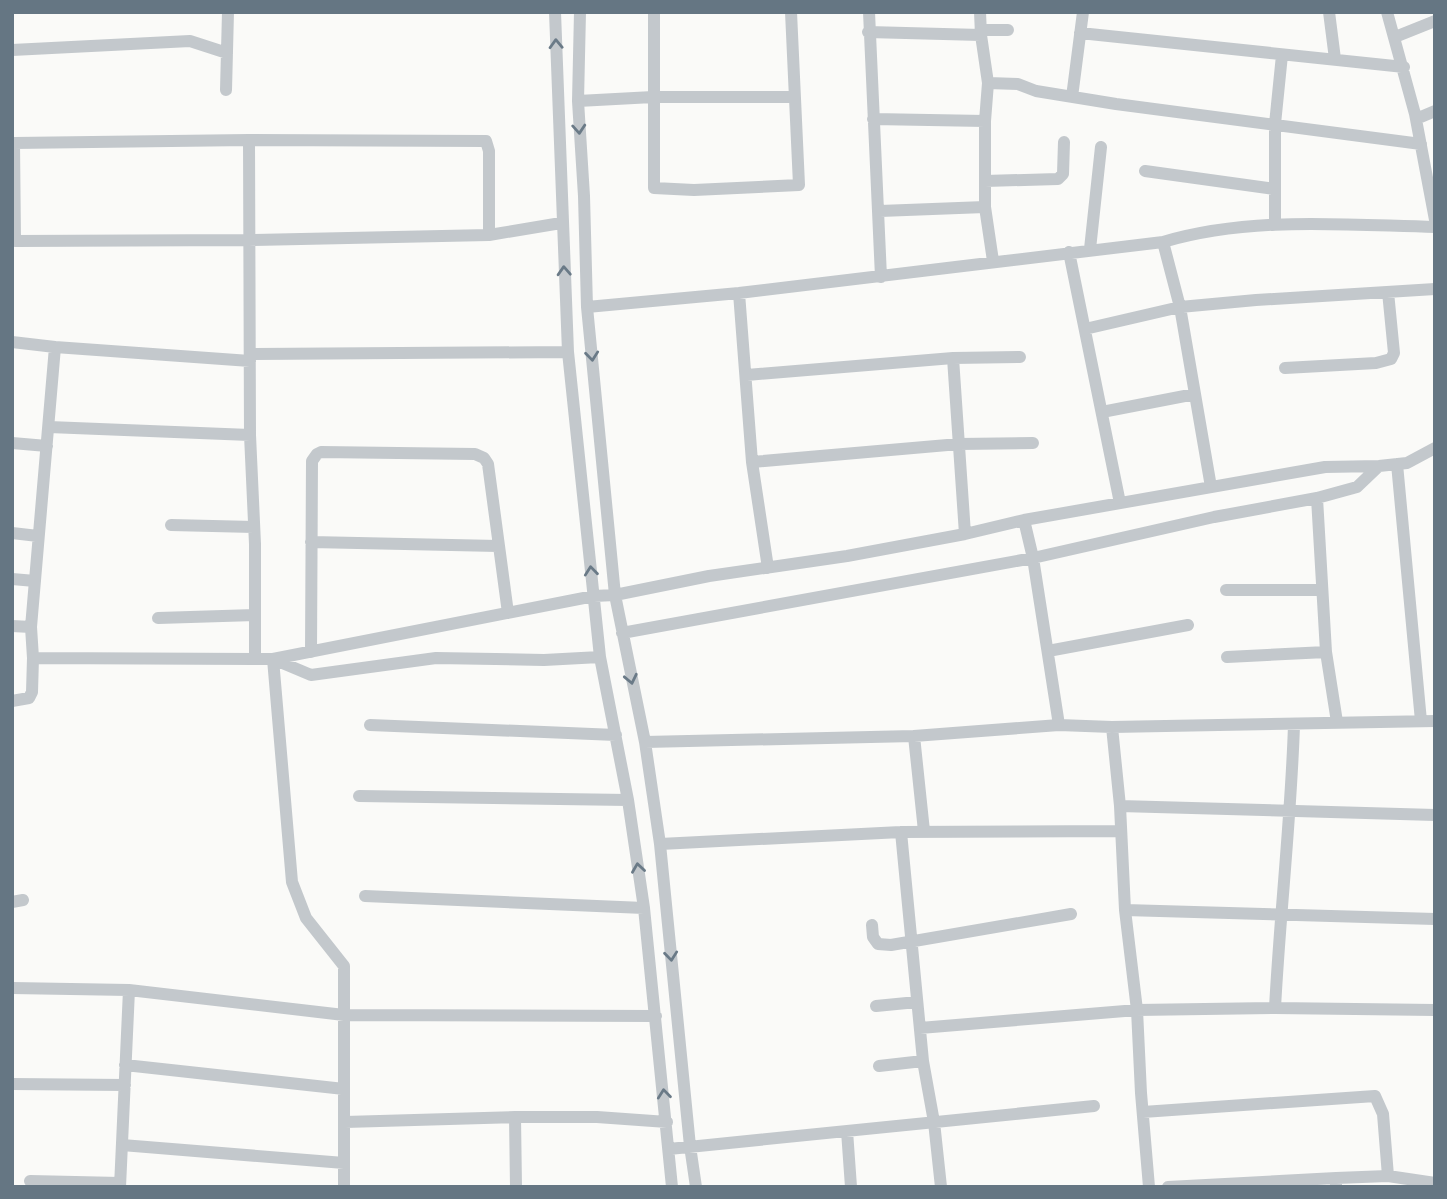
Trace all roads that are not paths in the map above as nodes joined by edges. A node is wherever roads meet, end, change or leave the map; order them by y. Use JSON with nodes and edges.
{"nodes":[{"id":1,"x":228,"y":12,"type":"edge"},
{"id":2,"x":555,"y":12,"type":"edge"},
{"id":3,"x":580,"y":12,"type":"edge"},
{"id":4,"x":654,"y":12,"type":"edge"},
{"id":5,"x":791,"y":12,"type":"edge"},
{"id":6,"x":869,"y":12,"type":"edge"},
{"id":7,"x":980,"y":12,"type":"edge"},
{"id":8,"x":1083,"y":12,"type":"edge"},
{"id":9,"x":1329,"y":12,"type":"edge"},
{"id":10,"x":1387,"y":12,"type":"edge"},
{"id":11,"x":1435,"y":21,"type":"edge"},
{"id":12,"x":1008,"y":30,"type":"dead end"},
{"id":13,"x":868,"y":32,"type":"junction"},
{"id":14,"x":981,"y":32,"type":"junction"},
{"id":15,"x":1080,"y":33,"type":"junction"},
{"id":16,"x":1395,"y":37,"type":"junction"},
{"id":17,"x":12,"y":50,"type":"edge"},
{"id":18,"x":227,"y":53,"type":"junction"},
{"id":19,"x":1282,"y":55,"type":"junction"},
{"id":20,"x":1335,"y":59,"type":"junction"},
{"id":21,"x":1404,"y":66,"type":"junction"},
{"id":22,"x":988,"y":83,"type":"junction"},
{"id":23,"x":226,"y":90,"type":"dead end"},
{"id":24,"x":653,"y":97,"type":"junction"},
{"id":25,"x":794,"y":97,"type":"junction"},
{"id":26,"x":1072,"y":97,"type":"junction"},
{"id":27,"x":578,"y":101,"type":"junction"},
{"id":28,"x":1435,"y":111,"type":"edge"},
{"id":29,"x":873,"y":119,"type":"junction"},
{"id":30,"x":1416,"y":119,"type":"junction"},
{"id":31,"x":985,"y":121,"type":"junction"},
{"id":32,"x":1275,"y":124,"type":"junction"},
{"id":33,"x":13,"y":140,"type":"edge"},
{"id":34,"x":249,"y":140,"type":"junction"},
{"id":35,"x":1064,"y":142,"type":"dead end"},
{"id":36,"x":1421,"y":144,"type":"junction"},
{"id":37,"x":1101,"y":147,"type":"dead end"},
{"id":38,"x":1145,"y":171,"type":"dead end"},
{"id":39,"x":985,"y":181,"type":"junction"},
{"id":40,"x":1275,"y":189,"type":"junction"},
{"id":41,"x":985,"y":207,"type":"junction"},
{"id":42,"x":880,"y":211,"type":"junction"},
{"id":43,"x":1435,"y":220,"type":"edge"},
{"id":44,"x":561,"y":223,"type":"junction"},
{"id":45,"x":1275,"y":224,"type":"junction"},
{"id":46,"x":1435,"y":227,"type":"edge"},
{"id":47,"x":489,"y":235,"type":"junction"},
{"id":48,"x":249,"y":240,"type":"junction"},
{"id":49,"x":14,"y":241,"type":"edge"},
{"id":50,"x":1163,"y":242,"type":"junction"},
{"id":51,"x":1090,"y":249,"type":"junction"},
{"id":52,"x":1069,"y":252,"type":"junction"},
{"id":53,"x":993,"y":261,"type":"junction"},
{"id":54,"x":881,"y":277,"type":"junction"},
{"id":55,"x":1435,"y":289,"type":"edge"},
{"id":56,"x":1388,"y":292,"type":"junction"},
{"id":57,"x":739,"y":293,"type":"junction"},
{"id":58,"x":587,"y":307,"type":"junction"},
{"id":59,"x":1180,"y":307,"type":"junction"},
{"id":60,"x":1085,"y":329,"type":"junction"},
{"id":61,"x":12,"y":342,"type":"edge"},
{"id":62,"x":55,"y":347,"type":"junction"},
{"id":63,"x":568,"y":352,"type":"junction"},
{"id":64,"x":1020,"y":357,"type":"dead end"},
{"id":65,"x":250,"y":358,"type":"junction"},
{"id":66,"x":953,"y":358,"type":"junction"},
{"id":67,"x":1285,"y":368,"type":"dead end"},
{"id":68,"x":747,"y":374,"type":"junction"},
{"id":69,"x":1195,"y":394,"type":"junction"},
{"id":70,"x":1102,"y":412,"type":"junction"},
{"id":71,"x":50,"y":427,"type":"junction"},
{"id":72,"x":250,"y":435,"type":"junction"},
{"id":73,"x":12,"y":443,"type":"edge"},
{"id":74,"x":1032,"y":443,"type":"dead end"},
{"id":75,"x":959,"y":444,"type":"junction"},
{"id":76,"x":47,"y":446,"type":"junction"},
{"id":77,"x":1435,"y":448,"type":"edge"},
{"id":78,"x":752,"y":462,"type":"junction"},
{"id":79,"x":1397,"y":464,"type":"junction"},
{"id":80,"x":1379,"y":466,"type":"junction"},
{"id":81,"x":1211,"y":487,"type":"junction"},
{"id":82,"x":1317,"y":498,"type":"junction"},
{"id":83,"x":1120,"y":503,"type":"junction"},
{"id":84,"x":1024,"y":520,"type":"junction"},
{"id":85,"x":171,"y":526,"type":"dead end"},
{"id":86,"x":254,"y":527,"type":"junction"},
{"id":87,"x":12,"y":533,"type":"edge"},
{"id":88,"x":965,"y":534,"type":"junction"},
{"id":89,"x":38,"y":536,"type":"junction"},
{"id":90,"x":311,"y":542,"type":"junction"},
{"id":91,"x":498,"y":546,"type":"junction"},
{"id":92,"x":1033,"y":558,"type":"junction"},
{"id":93,"x":768,"y":568,"type":"junction"},
{"id":94,"x":12,"y":579,"type":"edge"},
{"id":95,"x":35,"y":581,"type":"junction"},
{"id":96,"x":1226,"y":590,"type":"dead end"},
{"id":97,"x":1322,"y":590,"type":"junction"},
{"id":98,"x":615,"y":595,"type":"junction"},
{"id":99,"x":594,"y":596,"type":"junction"},
{"id":100,"x":508,"y":613,"type":"junction"},
{"id":101,"x":255,"y":615,"type":"junction"},
{"id":102,"x":158,"y":618,"type":"dead end"},
{"id":103,"x":1188,"y":625,"type":"dead end"},
{"id":104,"x":12,"y":626,"type":"edge"},
{"id":105,"x":31,"y":627,"type":"junction"},
{"id":106,"x":622,"y":633,"type":"junction"},
{"id":107,"x":1048,"y":651,"type":"junction"},
{"id":108,"x":311,"y":652,"type":"junction"},
{"id":109,"x":1326,"y":652,"type":"junction"},
{"id":110,"x":600,"y":657,"type":"junction"},
{"id":111,"x":1227,"y":657,"type":"dead end"},
{"id":112,"x":33,"y":658,"type":"junction"},
{"id":113,"x":255,"y":659,"type":"junction"},
{"id":114,"x":272,"y":659,"type":"junction"},
{"id":115,"x":12,"y":701,"type":"edge"},
{"id":116,"x":1428,"y":721,"type":"edge"},
{"id":117,"x":1336,"y":722,"type":"junction"},
{"id":118,"x":370,"y":725,"type":"dead end"},
{"id":119,"x":1059,"y":725,"type":"junction"},
{"id":120,"x":1294,"y":725,"type":"junction"},
{"id":121,"x":1112,"y":727,"type":"junction"},
{"id":122,"x":616,"y":735,"type":"junction"},
{"id":123,"x":914,"y":736,"type":"junction"},
{"id":124,"x":645,"y":742,"type":"junction"},
{"id":125,"x":359,"y":796,"type":"dead end"},
{"id":126,"x":628,"y":800,"type":"junction"},
{"id":127,"x":1120,"y":806,"type":"junction"},
{"id":128,"x":1291,"y":810,"type":"junction"},
{"id":129,"x":1435,"y":815,"type":"edge"},
{"id":130,"x":924,"y":831,"type":"junction"},
{"id":131,"x":1121,"y":831,"type":"junction"},
{"id":132,"x":901,"y":832,"type":"junction"},
{"id":133,"x":660,"y":844,"type":"junction"},
{"id":134,"x":365,"y":896,"type":"dead end"},
{"id":135,"x":644,"y":908,"type":"junction"},
{"id":136,"x":1125,"y":910,"type":"junction"},
{"id":137,"x":1280,"y":913,"type":"junction"},
{"id":138,"x":1071,"y":914,"type":"dead end"},
{"id":139,"x":1435,"y":919,"type":"edge"},
{"id":140,"x":872,"y":925,"type":"dead end"},
{"id":141,"x":911,"y":942,"type":"junction"},
{"id":142,"x":12,"y":988,"type":"edge"},
{"id":143,"x":130,"y":990,"type":"junction"},
{"id":144,"x":917,"y":1002,"type":"junction"},
{"id":145,"x":876,"y":1006,"type":"dead end"},
{"id":146,"x":1275,"y":1008,"type":"junction"},
{"id":147,"x":1137,"y":1010,"type":"junction"},
{"id":148,"x":1435,"y":1010,"type":"edge"},
{"id":149,"x":344,"y":1015,"type":"junction"},
{"id":150,"x":656,"y":1016,"type":"junction"},
{"id":151,"x":920,"y":1028,"type":"junction"},
{"id":152,"x":923,"y":1061,"type":"junction"},
{"id":153,"x":125,"y":1065,"type":"junction"},
{"id":154,"x":879,"y":1066,"type":"dead end"},
{"id":155,"x":12,"y":1084,"type":"edge"},
{"id":156,"x":125,"y":1085,"type":"junction"},
{"id":157,"x":344,"y":1088,"type":"junction"},
{"id":158,"x":1094,"y":1106,"type":"dead end"},
{"id":159,"x":1143,"y":1112,"type":"junction"},
{"id":160,"x":515,"y":1117,"type":"junction"},
{"id":161,"x":345,"y":1122,"type":"junction"},
{"id":162,"x":667,"y":1122,"type":"junction"},
{"id":163,"x":934,"y":1122,"type":"junction"},
{"id":164,"x":847,"y":1131,"type":"junction"},
{"id":165,"x":122,"y":1145,"type":"junction"},
{"id":166,"x":690,"y":1146,"type":"junction"},
{"id":167,"x":669,"y":1149,"type":"junction"},
{"id":168,"x":344,"y":1163,"type":"junction"},
{"id":169,"x":1388,"y":1176,"type":"junction"},
{"id":170,"x":30,"y":1181,"type":"dead end"},
{"id":171,"x":1336,"y":1183,"type":"edge"},
{"id":172,"x":1430,"y":1184,"type":"edge"},
{"id":173,"x":120,"y":1185,"type":"edge"},
{"id":174,"x":344,"y":1187,"type":"edge"},
{"id":175,"x":516,"y":1187,"type":"edge"},
{"id":176,"x":672,"y":1187,"type":"edge"},
{"id":177,"x":696,"y":1187,"type":"edge"},
{"id":178,"x":851,"y":1187,"type":"edge"},
{"id":179,"x":941,"y":1187,"type":"edge"},
{"id":180,"x":1149,"y":1187,"type":"edge"},
{"id":181,"x":1168,"y":1187,"type":"edge"}],
"edges":[{"from":1,"to":18,"type":"street"},
{"from":44,"to":2,"type":"street","one_way":true},
{"from":3,"to":27,"type":"street"},
{"from":4,"to":24,"type":"street"},
{"from":5,"to":25,"type":"street"},
{"from":6,"to":13,"type":"street"},
{"from":7,"to":14,"type":"street"},
{"from":8,"to":15,"type":"street"},
{"from":9,"to":20,"type":"street"},
{"from":10,"to":16,"type":"street"},
{"from":11,"to":16,"type":"street"},
{"from":12,"to":14,"type":"street"},
{"from":13,"to":14,"type":"street"},
{"from":13,"to":29,"type":"street"},
{"from":14,"to":22,"type":"street"},
{"from":15,"to":19,"type":"street"},
{"from":15,"to":26,"type":"street"},
{"from":16,"to":21,"type":"street"},
{"from":17,"to":18,"type":"street"},
{"from":18,"to":23,"type":"street"},
{"from":19,"to":20,"type":"street"},
{"from":19,"to":32,"type":"street"},
{"from":20,"to":21,"type":"street"},
{"from":21,"to":30,"type":"street"},
{"from":22,"to":26,"type":"street"},
{"from":22,"to":31,"type":"street"},
{"from":24,"to":25,"type":"street"},
{"from":24,"to":25,"type":"street"},
{"from":24,"to":27,"type":"street"},
{"from":26,"to":32,"type":"street"},
{"from":27,"to":58,"type":"street","one_way":true},
{"from":28,"to":30,"type":"street"},
{"from":29,"to":31,"type":"street"},
{"from":29,"to":42,"type":"street"},
{"from":30,"to":36,"type":"street"},
{"from":31,"to":39,"type":"street"},
{"from":32,"to":36,"type":"street"},
{"from":32,"to":40,"type":"street"},
{"from":33,"to":34,"type":"street"},
{"from":33,"to":49,"type":"street"},
{"from":34,"to":47,"type":"street"},
{"from":34,"to":48,"type":"street"},
{"from":35,"to":39,"type":"street"},
{"from":36,"to":43,"type":"street"},
{"from":37,"to":51,"type":"street"},
{"from":38,"to":40,"type":"street"},
{"from":39,"to":41,"type":"street"},
{"from":40,"to":45,"type":"street"},
{"from":41,"to":42,"type":"street"},
{"from":41,"to":53,"type":"street"},
{"from":42,"to":54,"type":"street"},
{"from":44,"to":47,"type":"street"},
{"from":63,"to":44,"type":"street","one_way":true},
{"from":45,"to":46,"type":"street"},
{"from":45,"to":50,"type":"street"},
{"from":47,"to":48,"type":"street"},
{"from":48,"to":49,"type":"street"},
{"from":48,"to":65,"type":"street"},
{"from":50,"to":51,"type":"street"},
{"from":50,"to":59,"type":"street"},
{"from":51,"to":52,"type":"street"},
{"from":52,"to":53,"type":"street"},
{"from":52,"to":60,"type":"street"},
{"from":53,"to":54,"type":"street"},
{"from":54,"to":57,"type":"street"},
{"from":55,"to":56,"type":"street"},
{"from":56,"to":59,"type":"street"},
{"from":56,"to":67,"type":"street"},
{"from":57,"to":58,"type":"street"},
{"from":57,"to":68,"type":"street"},
{"from":58,"to":98,"type":"street","one_way":true},
{"from":59,"to":60,"type":"street"},
{"from":59,"to":69,"type":"street"},
{"from":60,"to":70,"type":"street"},
{"from":61,"to":62,"type":"street"},
{"from":62,"to":65,"type":"street"},
{"from":62,"to":71,"type":"street"},
{"from":63,"to":65,"type":"street"},
{"from":99,"to":63,"type":"street","one_way":true},
{"from":64,"to":66,"type":"street"},
{"from":65,"to":72,"type":"street"},
{"from":66,"to":68,"type":"street"},
{"from":66,"to":75,"type":"street"},
{"from":68,"to":78,"type":"street"},
{"from":69,"to":70,"type":"street"},
{"from":69,"to":81,"type":"street"},
{"from":70,"to":83,"type":"street"},
{"from":71,"to":72,"type":"street"},
{"from":71,"to":76,"type":"street"},
{"from":72,"to":86,"type":"street"},
{"from":73,"to":76,"type":"street"},
{"from":74,"to":75,"type":"street"},
{"from":75,"to":78,"type":"street"},
{"from":75,"to":88,"type":"street"},
{"from":76,"to":89,"type":"street"},
{"from":77,"to":79,"type":"street"},
{"from":78,"to":93,"type":"street"},
{"from":79,"to":80,"type":"street"},
{"from":79,"to":116,"type":"street"},
{"from":80,"to":81,"type":"street"},
{"from":80,"to":82,"type":"street"},
{"from":81,"to":83,"type":"street"},
{"from":82,"to":92,"type":"street"},
{"from":82,"to":97,"type":"street"},
{"from":83,"to":84,"type":"street"},
{"from":84,"to":88,"type":"street"},
{"from":84,"to":92,"type":"street"},
{"from":85,"to":86,"type":"street"},
{"from":86,"to":101,"type":"street"},
{"from":87,"to":89,"type":"street"},
{"from":88,"to":93,"type":"street"},
{"from":89,"to":95,"type":"street"},
{"from":90,"to":91,"type":"street"},
{"from":90,"to":91,"type":"street"},
{"from":90,"to":108,"type":"street"},
{"from":91,"to":100,"type":"street"},
{"from":92,"to":106,"type":"street"},
{"from":92,"to":107,"type":"street"},
{"from":93,"to":98,"type":"street"},
{"from":94,"to":95,"type":"street"},
{"from":95,"to":105,"type":"street"},
{"from":96,"to":97,"type":"street"},
{"from":97,"to":109,"type":"street"},
{"from":98,"to":99,"type":"street"},
{"from":98,"to":106,"type":"street"},
{"from":99,"to":100,"type":"street"},
{"from":99,"to":110,"type":"street"},
{"from":100,"to":108,"type":"street"},
{"from":101,"to":102,"type":"street"},
{"from":101,"to":113,"type":"street"},
{"from":103,"to":107,"type":"street"},
{"from":104,"to":105,"type":"street"},
{"from":105,"to":112,"type":"street"},
{"from":106,"to":124,"type":"street","one_way":true},
{"from":107,"to":119,"type":"street"},
{"from":108,"to":114,"type":"street"},
{"from":109,"to":111,"type":"street"},
{"from":109,"to":117,"type":"street"},
{"from":110,"to":114,"type":"street"},
{"from":110,"to":122,"type":"street"},
{"from":112,"to":113,"type":"street"},
{"from":112,"to":115,"type":"street"},
{"from":113,"to":114,"type":"street"},
{"from":114,"to":149,"type":"street"},
{"from":116,"to":117,"type":"street"},
{"from":117,"to":120,"type":"street"},
{"from":118,"to":122,"type":"street"},
{"from":119,"to":121,"type":"street"},
{"from":119,"to":123,"type":"street"},
{"from":120,"to":121,"type":"street"},
{"from":120,"to":128,"type":"street"},
{"from":121,"to":127,"type":"street"},
{"from":122,"to":126,"type":"street"},
{"from":123,"to":124,"type":"street"},
{"from":123,"to":130,"type":"street"},
{"from":124,"to":133,"type":"street"},
{"from":125,"to":126,"type":"street"},
{"from":135,"to":126,"type":"street","one_way":true},
{"from":127,"to":128,"type":"street"},
{"from":127,"to":131,"type":"street"},
{"from":128,"to":129,"type":"street"},
{"from":128,"to":137,"type":"street"},
{"from":130,"to":131,"type":"street"},
{"from":130,"to":132,"type":"street"},
{"from":131,"to":136,"type":"street"},
{"from":132,"to":133,"type":"street"},
{"from":132,"to":141,"type":"street"},
{"from":133,"to":166,"type":"street","one_way":true},
{"from":134,"to":135,"type":"street"},
{"from":135,"to":150,"type":"street"},
{"from":136,"to":137,"type":"street"},
{"from":136,"to":147,"type":"street"},
{"from":137,"to":139,"type":"street"},
{"from":137,"to":146,"type":"street"},
{"from":138,"to":141,"type":"street"},
{"from":140,"to":141,"type":"street"},
{"from":141,"to":144,"type":"street"},
{"from":142,"to":143,"type":"street"},
{"from":143,"to":149,"type":"street"},
{"from":143,"to":153,"type":"street"},
{"from":144,"to":145,"type":"street"},
{"from":144,"to":151,"type":"street"},
{"from":146,"to":147,"type":"street"},
{"from":146,"to":148,"type":"street"},
{"from":147,"to":151,"type":"street"},
{"from":147,"to":159,"type":"street"},
{"from":149,"to":150,"type":"street"},
{"from":149,"to":157,"type":"street"},
{"from":162,"to":150,"type":"street","one_way":true},
{"from":151,"to":152,"type":"street"},
{"from":152,"to":154,"type":"street"},
{"from":152,"to":163,"type":"street"},
{"from":153,"to":156,"type":"street"},
{"from":153,"to":157,"type":"street"},
{"from":155,"to":156,"type":"street"},
{"from":156,"to":165,"type":"street"},
{"from":157,"to":161,"type":"street"},
{"from":158,"to":163,"type":"street"},
{"from":159,"to":169,"type":"street"},
{"from":159,"to":180,"type":"street"},
{"from":160,"to":161,"type":"street"},
{"from":160,"to":162,"type":"street"},
{"from":160,"to":175,"type":"street"},
{"from":161,"to":168,"type":"street"},
{"from":162,"to":167,"type":"street"},
{"from":163,"to":164,"type":"street"},
{"from":163,"to":179,"type":"street"},
{"from":164,"to":166,"type":"street"},
{"from":164,"to":178,"type":"street"},
{"from":165,"to":168,"type":"street"},
{"from":165,"to":173,"type":"street"},
{"from":166,"to":167,"type":"street"},
{"from":166,"to":177,"type":"street"},
{"from":167,"to":176,"type":"street"},
{"from":168,"to":174,"type":"street"},
{"from":169,"to":171,"type":"street"},
{"from":169,"to":172,"type":"street"},
{"from":170,"to":173,"type":"street"},
{"from":171,"to":181,"type":"street"}]}
